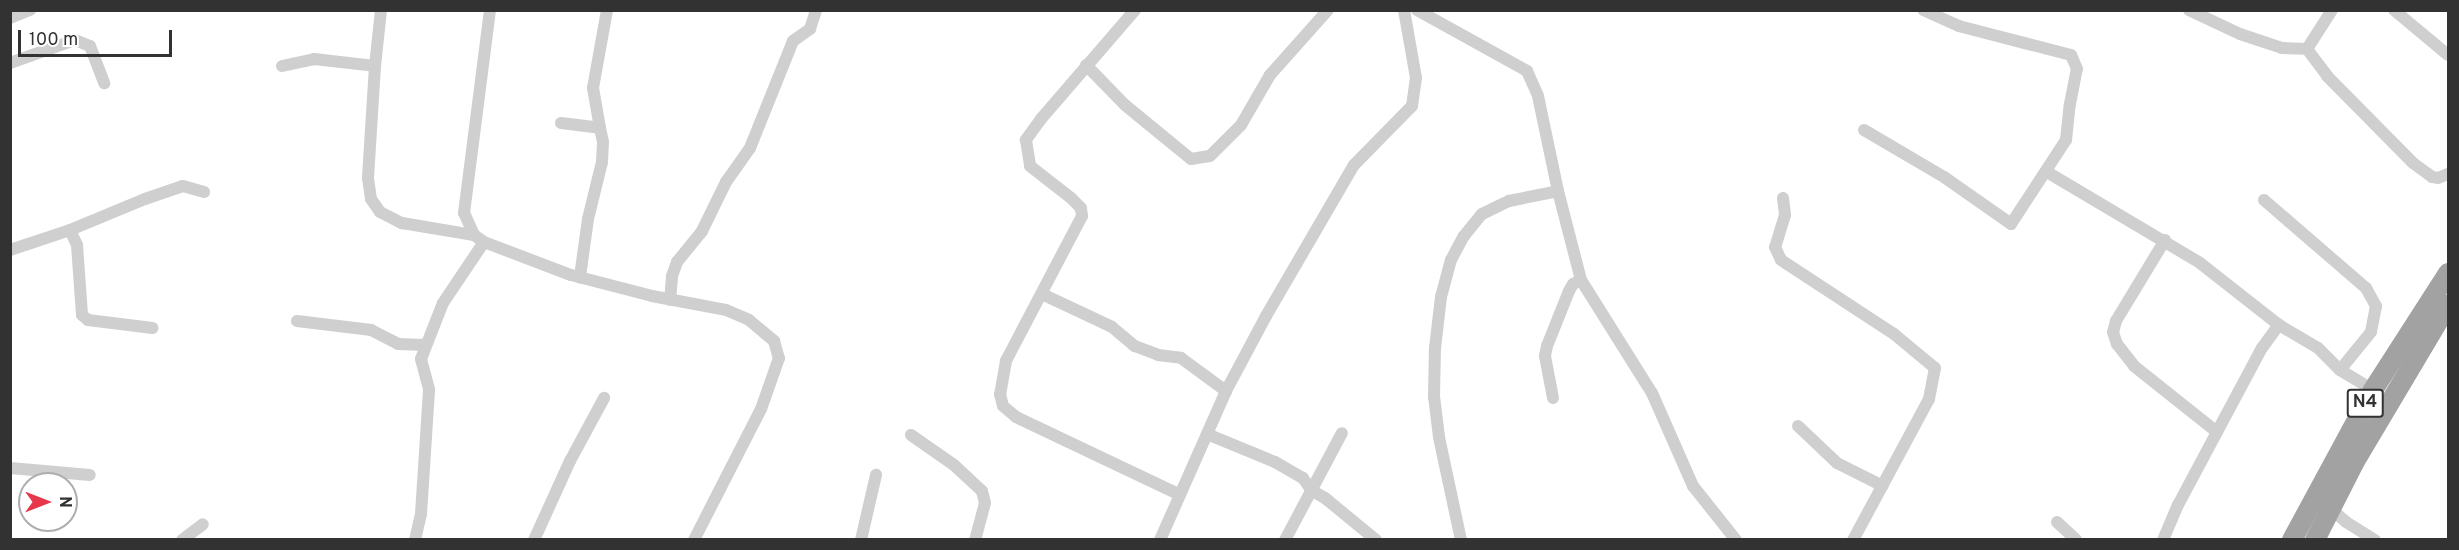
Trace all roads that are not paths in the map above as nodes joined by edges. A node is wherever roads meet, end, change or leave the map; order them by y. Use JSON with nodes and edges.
{"nodes":[{"id":1,"x":30,"y":10,"type":"edge"},
{"id":2,"x":381,"y":10,"type":"edge"},
{"id":3,"x":490,"y":10,"type":"edge"},
{"id":4,"x":607,"y":10,"type":"edge"},
{"id":5,"x":816,"y":10,"type":"edge"},
{"id":6,"x":1135,"y":10,"type":"edge"},
{"id":7,"x":1328,"y":10,"type":"edge"},
{"id":8,"x":1404,"y":10,"type":"edge"},
{"id":9,"x":1417,"y":10,"type":"edge"},
{"id":10,"x":1923,"y":10,"type":"edge"},
{"id":11,"x":2189,"y":10,"type":"edge"},
{"id":12,"x":2332,"y":10,"type":"edge"},
{"id":13,"x":2394,"y":10,"type":"edge"},
{"id":14,"x":10,"y":18,"type":"edge"},
{"id":15,"x":2307,"y":49,"type":"junction"},
{"id":16,"x":2448,"y":55,"type":"edge"},
{"id":17,"x":10,"y":63,"type":"edge"},
{"id":18,"x":1086,"y":65,"type":"junction"},
{"id":19,"x":282,"y":66,"type":"dead end"},
{"id":20,"x":375,"y":66,"type":"junction"},
{"id":21,"x":104,"y":83,"type":"dead end"},
{"id":22,"x":561,"y":123,"type":"dead end"},
{"id":23,"x":600,"y":128,"type":"junction"},
{"id":24,"x":1864,"y":130,"type":"dead end"},
{"id":25,"x":2047,"y":172,"type":"junction"},
{"id":26,"x":2448,"y":174,"type":"edge"},
{"id":27,"x":1558,"y":191,"type":"junction"},
{"id":28,"x":204,"y":192,"type":"dead end"},
{"id":29,"x":1783,"y":198,"type":"dead end"},
{"id":30,"x":2265,"y":200,"type":"dead end"},
{"id":31,"x":70,"y":230,"type":"junction"},
{"id":32,"x":479,"y":238,"type":"junction"},
{"id":33,"x":2165,"y":240,"type":"junction"},
{"id":34,"x":10,"y":250,"type":"edge"},
{"id":35,"x":2448,"y":273,"type":"edge"},
{"id":36,"x":580,"y":277,"type":"junction"},
{"id":37,"x":1581,"y":280,"type":"junction"},
{"id":38,"x":1042,"y":294,"type":"junction"},
{"id":39,"x":670,"y":300,"type":"junction"},
{"id":40,"x":2448,"y":305,"type":"edge"},
{"id":41,"x":297,"y":321,"type":"dead end"},
{"id":42,"x":2279,"y":325,"type":"junction"},
{"id":43,"x":153,"y":328,"type":"dead end"},
{"id":44,"x":425,"y":345,"type":"junction"},
{"id":45,"x":2340,"y":370,"type":"junction"},
{"id":46,"x":2373,"y":390,"type":"junction"},
{"id":47,"x":1227,"y":391,"type":"junction"},
{"id":48,"x":604,"y":398,"type":"dead end"},
{"id":49,"x":1553,"y":398,"type":"dead end"},
{"id":50,"x":1798,"y":426,"type":"dead end"},
{"id":51,"x":2217,"y":432,"type":"junction"},
{"id":52,"x":1342,"y":433,"type":"dead end"},
{"id":53,"x":1207,"y":434,"type":"junction"},
{"id":54,"x":911,"y":435,"type":"dead end"},
{"id":55,"x":10,"y":468,"type":"edge"},
{"id":56,"x":90,"y":475,"type":"dead end"},
{"id":57,"x":876,"y":475,"type":"dead end"},
{"id":58,"x":1883,"y":486,"type":"junction"},
{"id":59,"x":1311,"y":490,"type":"junction"},
{"id":60,"x":1178,"y":495,"type":"junction"},
{"id":61,"x":2330,"y":508,"type":"junction"},
{"id":62,"x":2057,"y":522,"type":"dead end"},
{"id":63,"x":203,"y":524,"type":"dead end"},
{"id":64,"x":182,"y":540,"type":"edge"},
{"id":65,"x":415,"y":540,"type":"edge"},
{"id":66,"x":534,"y":540,"type":"edge"},
{"id":67,"x":694,"y":540,"type":"edge"},
{"id":68,"x":861,"y":540,"type":"edge"},
{"id":69,"x":975,"y":540,"type":"edge"},
{"id":70,"x":1160,"y":540,"type":"edge"},
{"id":71,"x":1285,"y":540,"type":"edge"},
{"id":72,"x":1376,"y":540,"type":"edge"},
{"id":73,"x":1461,"y":540,"type":"edge"},
{"id":74,"x":1736,"y":540,"type":"edge"},
{"id":75,"x":1853,"y":540,"type":"edge"},
{"id":76,"x":2076,"y":540,"type":"edge"},
{"id":77,"x":2163,"y":540,"type":"edge"},
{"id":78,"x":2292,"y":540,"type":"edge"},
{"id":79,"x":2315,"y":540,"type":"edge"},
{"id":80,"x":2375,"y":540,"type":"edge"}],
"edges":[{"from":1,"to":14,"type":"street"},
{"from":2,"to":20,"type":"street"},
{"from":3,"to":32,"type":"street"},
{"from":4,"to":23,"type":"street"},
{"from":5,"to":39,"type":"street"},
{"from":6,"to":18,"type":"street"},
{"from":7,"to":18,"type":"street"},
{"from":8,"to":47,"type":"street"},
{"from":9,"to":27,"type":"street"},
{"from":10,"to":25,"type":"street"},
{"from":11,"to":15,"type":"street"},
{"from":12,"to":15,"type":"street"},
{"from":13,"to":16,"type":"street"},
{"from":15,"to":26,"type":"street"},
{"from":17,"to":21,"type":"street"},
{"from":18,"to":38,"type":"street"},
{"from":19,"to":20,"type":"street"},
{"from":20,"to":32,"type":"street"},
{"from":22,"to":23,"type":"street"},
{"from":23,"to":36,"type":"street"},
{"from":24,"to":25,"type":"street"},
{"from":25,"to":33,"type":"street"},
{"from":27,"to":37,"type":"street"},
{"from":27,"to":73,"type":"street"},
{"from":28,"to":31,"type":"street"},
{"from":29,"to":58,"type":"street"},
{"from":30,"to":45,"type":"street"},
{"from":31,"to":34,"type":"street"},
{"from":31,"to":43,"type":"street"},
{"from":32,"to":36,"type":"street"},
{"from":32,"to":44,"type":"street"},
{"from":33,"to":42,"type":"street"},
{"from":33,"to":51,"type":"street"},
{"from":35,"to":46,"type":"highway","number":"N4"},
{"from":36,"to":39,"type":"street"},
{"from":37,"to":49,"type":"street"},
{"from":37,"to":74,"type":"street"},
{"from":38,"to":47,"type":"street"},
{"from":38,"to":60,"type":"street"},
{"from":39,"to":67,"type":"street"},
{"from":40,"to":61,"type":"highway","number":"N4"},
{"from":41,"to":44,"type":"street"},
{"from":42,"to":45,"type":"street"},
{"from":42,"to":51,"type":"street"},
{"from":44,"to":65,"type":"street"},
{"from":45,"to":46,"type":"street"},
{"from":46,"to":78,"type":"highway","number":"N4"},
{"from":47,"to":53,"type":"street"},
{"from":48,"to":66,"type":"street"},
{"from":50,"to":58,"type":"street"},
{"from":51,"to":77,"type":"street"},
{"from":52,"to":59,"type":"street"},
{"from":53,"to":59,"type":"street"},
{"from":53,"to":60,"type":"street"},
{"from":54,"to":69,"type":"street"},
{"from":55,"to":56,"type":"street"},
{"from":57,"to":68,"type":"street"},
{"from":58,"to":75,"type":"street"},
{"from":59,"to":71,"type":"street"},
{"from":59,"to":72,"type":"street"},
{"from":60,"to":70,"type":"street"},
{"from":61,"to":79,"type":"highway","number":"N4"},
{"from":61,"to":80,"type":"street"},
{"from":62,"to":76,"type":"street"},
{"from":63,"to":64,"type":"street"}]}
